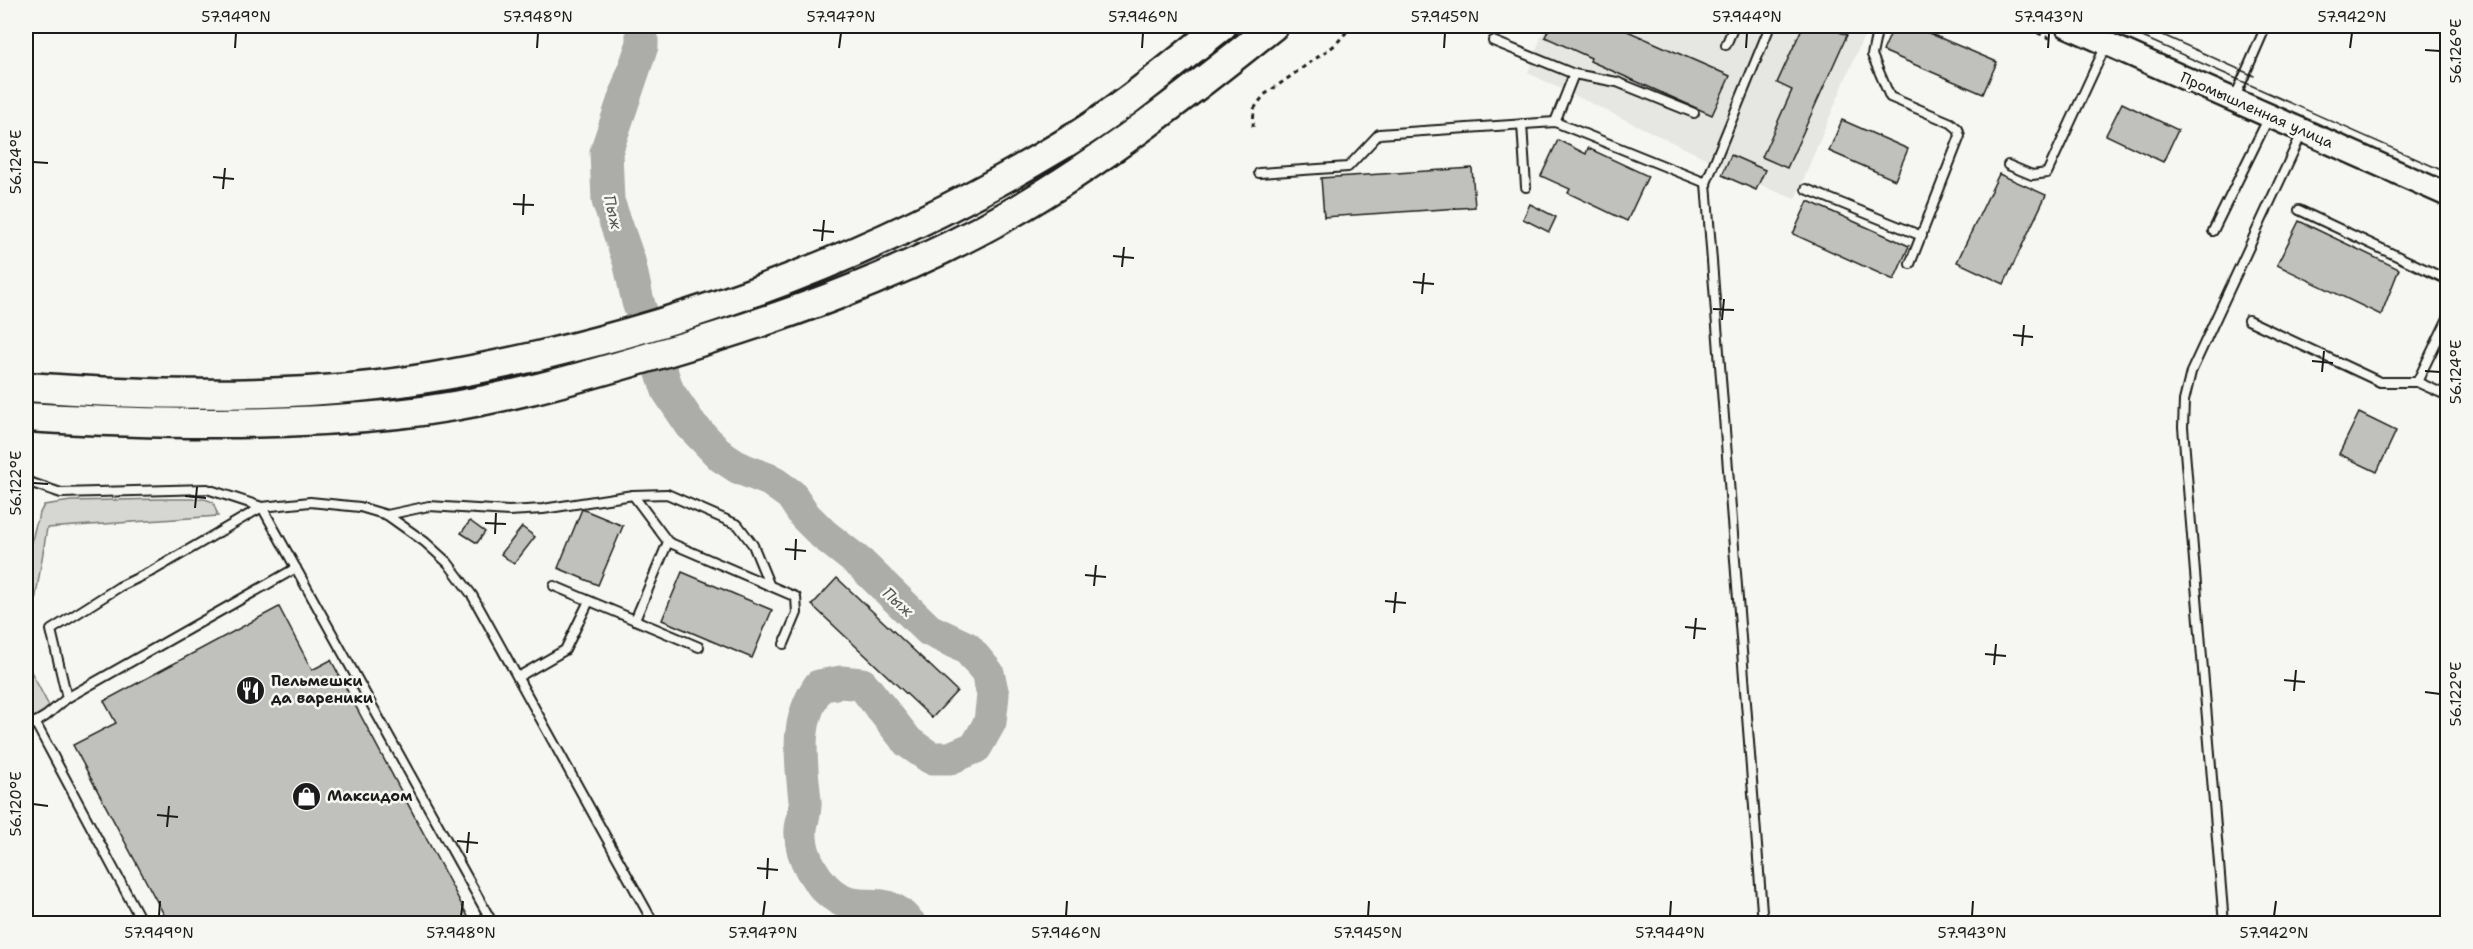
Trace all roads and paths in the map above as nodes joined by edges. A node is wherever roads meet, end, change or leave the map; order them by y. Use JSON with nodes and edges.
{"nodes":[{"id":1,"x":1222,"y":26,"type":"edge"},
{"id":2,"x":1273,"y":26,"type":"edge"},
{"id":3,"x":1352,"y":26,"type":"edge"},
{"id":4,"x":1734,"y":26,"type":"edge"},
{"id":5,"x":1770,"y":26,"type":"edge"},
{"id":6,"x":1878,"y":26,"type":"edge"},
{"id":7,"x":2067,"y":26,"type":"edge"},
{"id":8,"x":2266,"y":26,"type":"edge"},
{"id":9,"x":1493,"y":41,"type":"dead end"},
{"id":10,"x":2107,"y":44,"type":"junction"},
{"id":11,"x":1726,"y":45,"type":"dead end"},
{"id":12,"x":1574,"y":74,"type":"junction"},
{"id":13,"x":2234,"y":99,"type":"junction"},
{"id":14,"x":1694,"y":114,"type":"dead end"},
{"id":15,"x":2270,"y":116,"type":"junction"},
{"id":16,"x":1555,"y":122,"type":"junction"},
{"id":17,"x":1522,"y":124,"type":"junction"},
{"id":18,"x":1253,"y":127,"type":"dead end"},
{"id":19,"x":2303,"y":130,"type":"junction"},
{"id":20,"x":2008,"y":165,"type":"dead end"},
{"id":21,"x":1259,"y":173,"type":"dead end"},
{"id":22,"x":1706,"y":183,"type":"junction"},
{"id":23,"x":1526,"y":188,"type":"dead end"},
{"id":24,"x":1806,"y":189,"type":"dead end"},
{"id":25,"x":2448,"y":195,"type":"edge"},
{"id":26,"x":2299,"y":210,"type":"dead end"},
{"id":27,"x":2213,"y":231,"type":"dead end"},
{"id":28,"x":1922,"y":236,"type":"junction"},
{"id":29,"x":1910,"y":264,"type":"dead end"},
{"id":30,"x":2448,"y":280,"type":"edge"},
{"id":31,"x":2448,"y":318,"type":"edge"},
{"id":32,"x":2248,"y":320,"type":"dead end"},
{"id":33,"x":2418,"y":382,"type":"junction"},
{"id":34,"x":26,"y":387,"type":"edge"},
{"id":35,"x":2448,"y":396,"type":"edge"},
{"id":36,"x":26,"y":417,"type":"edge"},
{"id":37,"x":26,"y":481,"type":"edge"},
{"id":38,"x":633,"y":495,"type":"junction"},
{"id":39,"x":262,"y":507,"type":"junction"},
{"id":40,"x":387,"y":515,"type":"junction"},
{"id":41,"x":668,"y":542,"type":"junction"},
{"id":42,"x":296,"y":568,"type":"junction"},
{"id":43,"x":769,"y":584,"type":"junction"},
{"id":44,"x":554,"y":586,"type":"dead end"},
{"id":45,"x":589,"y":601,"type":"junction"},
{"id":46,"x":635,"y":620,"type":"junction"},
{"id":47,"x":784,"y":644,"type":"dead end"},
{"id":48,"x":699,"y":647,"type":"dead end"},
{"id":49,"x":518,"y":677,"type":"junction"},
{"id":50,"x":67,"y":698,"type":"junction"},
{"id":51,"x":36,"y":722,"type":"junction"},
{"id":52,"x":26,"y":728,"type":"edge"},
{"id":53,"x":143,"y":924,"type":"edge"},
{"id":54,"x":493,"y":924,"type":"edge"},
{"id":55,"x":654,"y":924,"type":"edge"},
{"id":56,"x":1762,"y":924,"type":"edge"},
{"id":57,"x":2224,"y":924,"type":"edge"}],
"edges":[{"from":1,"to":34,"type":"highway"},
{"from":2,"to":36,"type":"highway"},
{"from":3,"to":18,"type":"path"},
{"from":4,"to":11,"type":"lane"},
{"from":5,"to":22,"type":"lane"},
{"from":6,"to":28,"type":"lane"},
{"from":7,"to":10,"type":"street","name":"Промышленная улица"},
{"from":8,"to":13,"type":"lane"},
{"from":9,"to":12,"type":"lane"},
{"from":10,"to":13,"type":"street","name":"Промышленная улица"},
{"from":10,"to":20,"type":"lane"},
{"from":12,"to":14,"type":"lane"},
{"from":12,"to":16,"type":"lane"},
{"from":13,"to":15,"type":"street","name":"Промышленная улица"},
{"from":15,"to":19,"type":"street","name":"Промышленная улица"},
{"from":15,"to":27,"type":"lane"},
{"from":16,"to":17,"type":"lane"},
{"from":16,"to":22,"type":"lane"},
{"from":17,"to":21,"type":"lane"},
{"from":17,"to":23,"type":"lane"},
{"from":19,"to":25,"type":"street","name":"Промышленная улица"},
{"from":19,"to":57,"type":"lane"},
{"from":22,"to":56,"type":"lane"},
{"from":24,"to":28,"type":"lane"},
{"from":26,"to":30,"type":"lane"},
{"from":28,"to":29,"type":"lane"},
{"from":31,"to":33,"type":"lane"},
{"from":32,"to":33,"type":"lane"},
{"from":33,"to":35,"type":"lane"},
{"from":37,"to":39,"type":"lane"},
{"from":38,"to":40,"type":"lane"},
{"from":38,"to":41,"type":"lane"},
{"from":38,"to":43,"type":"lane"},
{"from":39,"to":40,"type":"lane"},
{"from":39,"to":42,"type":"lane"},
{"from":39,"to":50,"type":"lane"},
{"from":40,"to":49,"type":"lane"},
{"from":41,"to":43,"type":"lane"},
{"from":41,"to":46,"type":"lane"},
{"from":42,"to":50,"type":"lane"},
{"from":42,"to":54,"type":"lane"},
{"from":43,"to":47,"type":"lane"},
{"from":44,"to":45,"type":"lane"},
{"from":45,"to":46,"type":"lane"},
{"from":45,"to":49,"type":"lane"},
{"from":46,"to":48,"type":"lane"},
{"from":49,"to":55,"type":"lane"},
{"from":50,"to":51,"type":"lane"},
{"from":51,"to":52,"type":"lane"},
{"from":51,"to":53,"type":"lane"}]}
